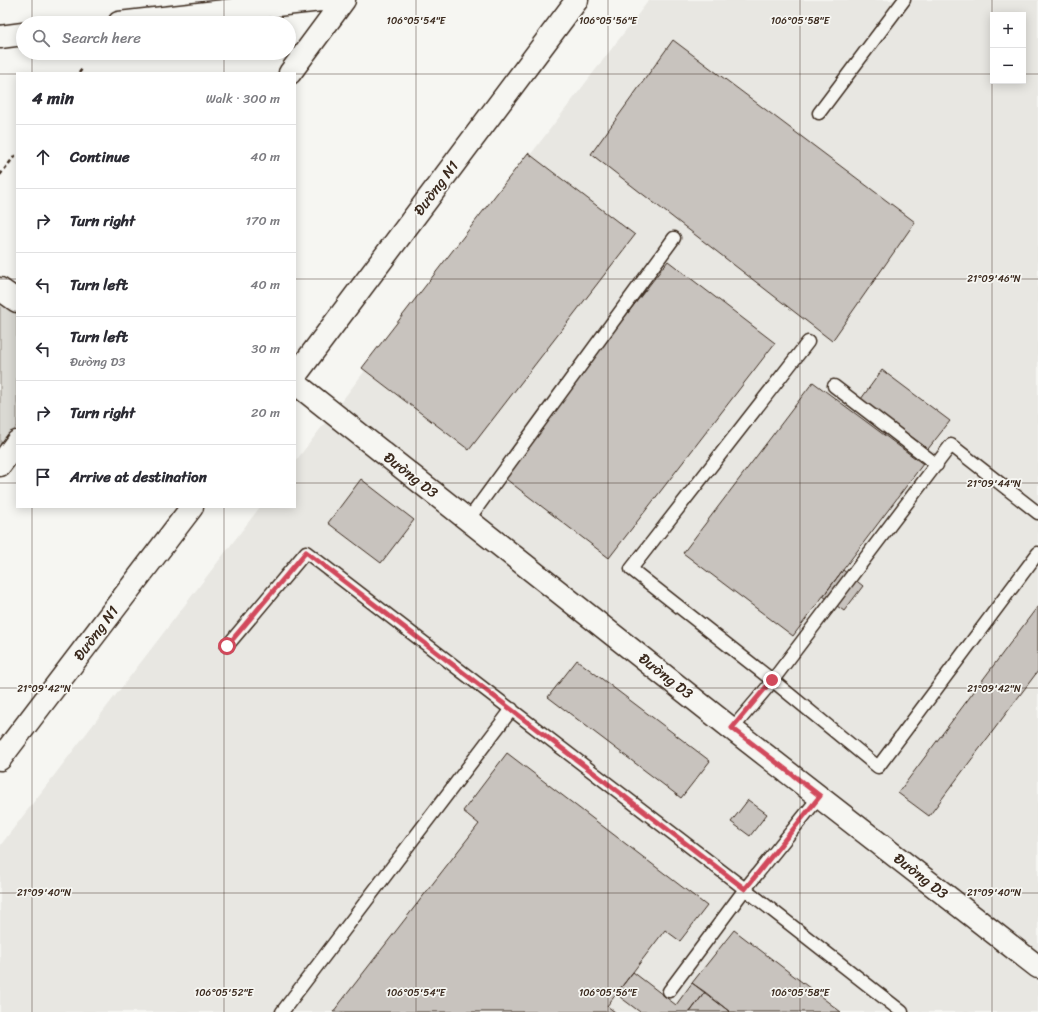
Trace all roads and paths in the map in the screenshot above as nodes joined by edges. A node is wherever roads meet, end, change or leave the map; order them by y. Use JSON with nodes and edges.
{"nodes":[{"id":1,"x":321,"y":0,"type":"edge"},
{"id":2,"x":344,"y":0,"type":"edge"},
{"id":3,"x":577,"y":0,"type":"edge"},
{"id":4,"x":904,"y":0,"type":"edge"},
{"id":5,"x":296,"y":1,"type":"edge"},
{"id":6,"x":175,"y":16,"type":"edge"},
{"id":7,"x":16,"y":35,"type":"edge"},
{"id":8,"x":0,"y":37,"type":"edge"},
{"id":9,"x":82,"y":69,"type":"dead end"},
{"id":10,"x":79,"y":72,"type":"edge"},
{"id":11,"x":291,"y":72,"type":"edge"},
{"id":12,"x":820,"y":113,"type":"dead end"},
{"id":13,"x":16,"y":154,"type":"edge"},
{"id":14,"x":0,"y":175,"type":"edge"},
{"id":15,"x":674,"y":238,"type":"dead end"},
{"id":16,"x":0,"y":289,"type":"edge"},
{"id":17,"x":16,"y":300,"type":"edge"},
{"id":18,"x":808,"y":342,"type":"dead end"},
{"id":19,"x":296,"y":375,"type":"edge"},
{"id":20,"x":296,"y":384,"type":"edge"},
{"id":21,"x":834,"y":386,"type":"dead end"},
{"id":22,"x":16,"y":443,"type":"edge"},
{"id":23,"x":0,"y":465,"type":"edge"},
{"id":24,"x":937,"y":465,"type":"junction"},
{"id":25,"x":191,"y":508,"type":"edge"},
{"id":26,"x":1038,"y":514,"type":"edge"},
{"id":27,"x":468,"y":520,"type":"junction"},
{"id":28,"x":1038,"y":553,"type":"edge"},
{"id":29,"x":227,"y":646,"type":"dead end"},
{"id":30,"x":772,"y":680,"type":"junction"},
{"id":31,"x":512,"y":709,"type":"junction"},
{"id":32,"x":732,"y":728,"type":"junction"},
{"id":33,"x":0,"y":759,"type":"edge"},
{"id":34,"x":820,"y":796,"type":"junction"},
{"id":35,"x":745,"y":889,"type":"junction"},
{"id":36,"x":1038,"y":967,"type":"edge"},
{"id":37,"x":669,"y":990,"type":"dead end"},
{"id":38,"x":282,"y":1012,"type":"edge"},
{"id":39,"x":902,"y":1012,"type":"edge"}],
"edges":[{"from":1,"to":5,"type":"street"},
{"from":2,"to":11,"type":"street"},
{"from":3,"to":19,"type":"street","name":"Đường N1"},
{"from":4,"to":12,"type":"lane"},
{"from":5,"to":6,"type":"street"},
{"from":7,"to":8,"type":"street"},
{"from":9,"to":10,"type":"path"},
{"from":13,"to":14,"type":"path"},
{"from":15,"to":27,"type":"lane"},
{"from":16,"to":17,"type":"street"},
{"from":18,"to":30,"type":"lane"},
{"from":20,"to":27,"type":"street","name":"Đường D3"},
{"from":21,"to":24,"type":"lane"},
{"from":22,"to":23,"type":"street"},
{"from":24,"to":26,"type":"lane"},
{"from":24,"to":30,"type":"lane"},
{"from":25,"to":33,"type":"street","name":"Đường N1"},
{"from":27,"to":32,"type":"street","name":"Đường D3"},
{"from":28,"to":30,"type":"lane"},
{"from":29,"to":31,"type":"lane"},
{"from":30,"to":32,"type":"lane"},
{"from":31,"to":35,"type":"lane"},
{"from":31,"to":38,"type":"lane"},
{"from":32,"to":34,"type":"street","name":"Đường D3"},
{"from":34,"to":35,"type":"lane"},
{"from":34,"to":36,"type":"street","name":"Đường D3"},
{"from":35,"to":37,"type":"lane"},
{"from":35,"to":39,"type":"lane"}]}
